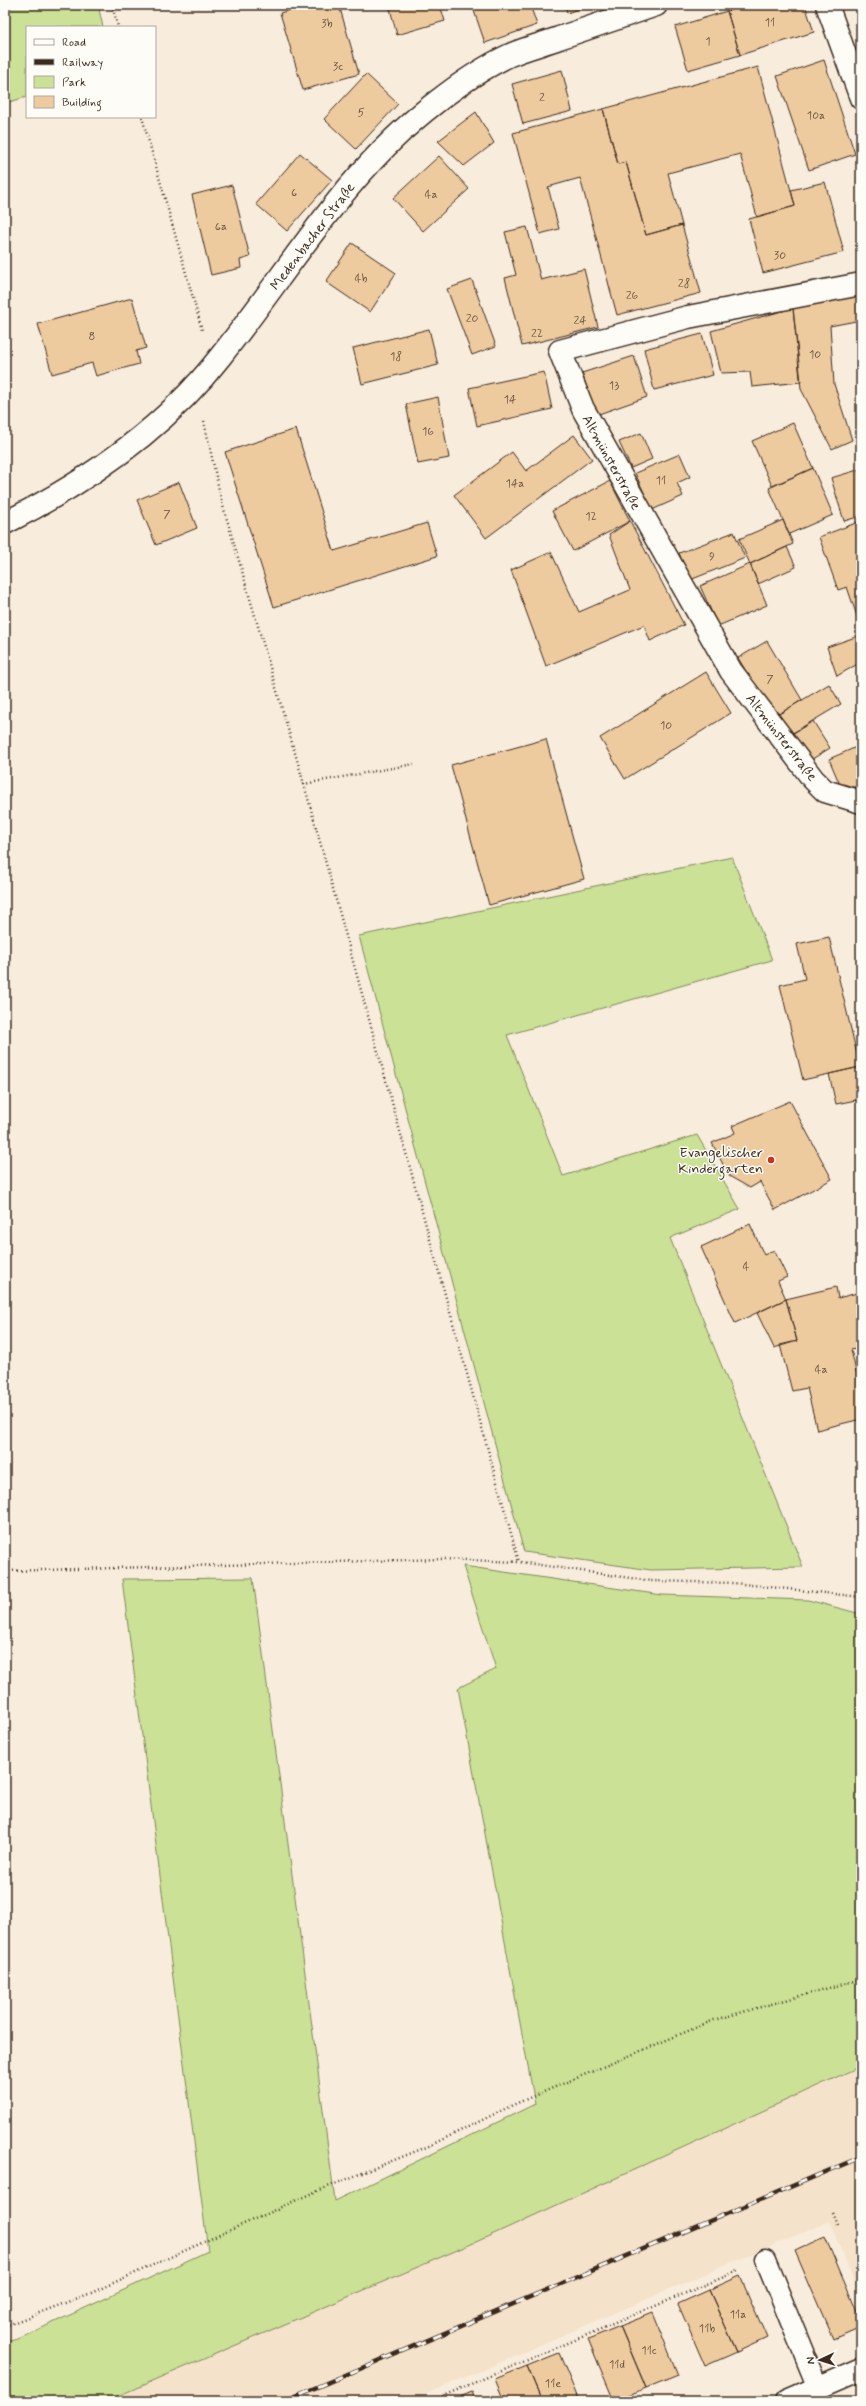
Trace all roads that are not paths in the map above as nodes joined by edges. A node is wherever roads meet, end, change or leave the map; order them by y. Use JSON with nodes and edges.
{"nodes":[{"id":1,"x":656,"y":5,"type":"edge"},
{"id":2,"x":827,"y":5,"type":"edge"},
{"id":3,"x":861,"y":98,"type":"edge"},
{"id":4,"x":861,"y":284,"type":"edge"},
{"id":5,"x":5,"y":523,"type":"edge"},
{"id":6,"x":861,"y":802,"type":"edge"},
{"id":7,"x":765,"y":2259,"type":"road end"},
{"id":8,"x":861,"y":2369,"type":"edge"},
{"id":9,"x":818,"y":2388,"type":"junction"},
{"id":10,"x":787,"y":2401,"type":"edge"}],
"edges":[{"from":1,"to":5,"type":"street","name":"Medenbacher Straße"},
{"from":2,"to":3,"type":"street"},
{"from":4,"to":6,"type":"street","name":"Altmünsterstraße"},
{"from":7,"to":9,"type":"lane"},
{"from":8,"to":9,"type":"street"},
{"from":9,"to":10,"type":"street"}]}
